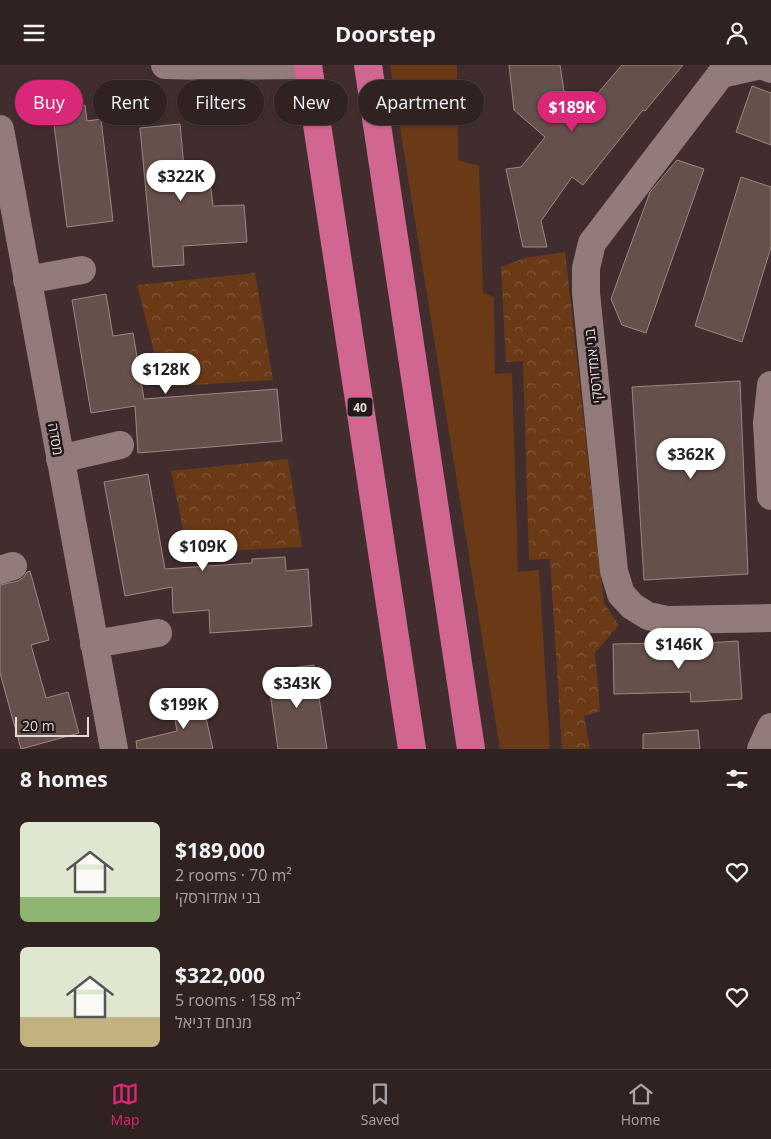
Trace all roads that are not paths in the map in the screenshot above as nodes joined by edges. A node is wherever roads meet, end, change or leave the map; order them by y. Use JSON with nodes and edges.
{"nodes":[{"id":1,"x":165,"y":65,"type":"edge"},
{"id":2,"x":308,"y":65,"type":"edge"},
{"id":3,"x":368,"y":65,"type":"edge"},
{"id":4,"x":208,"y":66,"type":"edge"},
{"id":5,"x":738,"y":67,"type":"edge"},
{"id":6,"x":771,"y":69,"type":"edge"},
{"id":7,"x":0,"y":129,"type":"edge"},
{"id":8,"x":10,"y":239,"type":"edge"},
{"id":9,"x":82,"y":270,"type":"dead end"},
{"id":10,"x":27,"y":280,"type":"junction"},
{"id":11,"x":771,"y":385,"type":"edge"},
{"id":12,"x":120,"y":445,"type":"dead end"},
{"id":13,"x":60,"y":459,"type":"junction"},
{"id":14,"x":771,"y":497,"type":"edge"},
{"id":15,"x":771,"y":618,"type":"edge"},
{"id":16,"x":158,"y":633,"type":"dead end"},
{"id":17,"x":94,"y":644,"type":"junction"},
{"id":18,"x":771,"y":727,"type":"edge"},
{"id":19,"x":114,"y":749,"type":"edge"},
{"id":20,"x":412,"y":749,"type":"edge"},
{"id":21,"x":471,"y":749,"type":"edge"},
{"id":22,"x":761,"y":749,"type":"edge"}],
"edges":[{"from":1,"to":4,"type":"street"},
{"from":2,"to":4,"type":"street"},
{"from":2,"to":20,"type":"highway","number":"40"},
{"from":3,"to":21,"type":"highway"},
{"from":5,"to":6,"type":"street","name":"בני אמדורסקי"},
{"from":5,"to":15,"type":"street","name":"בני אמדורסקי"},
{"from":7,"to":8,"type":"street","name":"מסדה"},
{"from":8,"to":10,"type":"street","name":"מסדה"},
{"from":9,"to":10,"type":"street"},
{"from":10,"to":13,"type":"street","name":"מסדה"},
{"from":11,"to":14,"type":"street"},
{"from":12,"to":13,"type":"street"},
{"from":13,"to":17,"type":"street","name":"מסדה"},
{"from":16,"to":17,"type":"street"},
{"from":17,"to":19,"type":"street","name":"מסדה"},
{"from":18,"to":22,"type":"street"}]}
